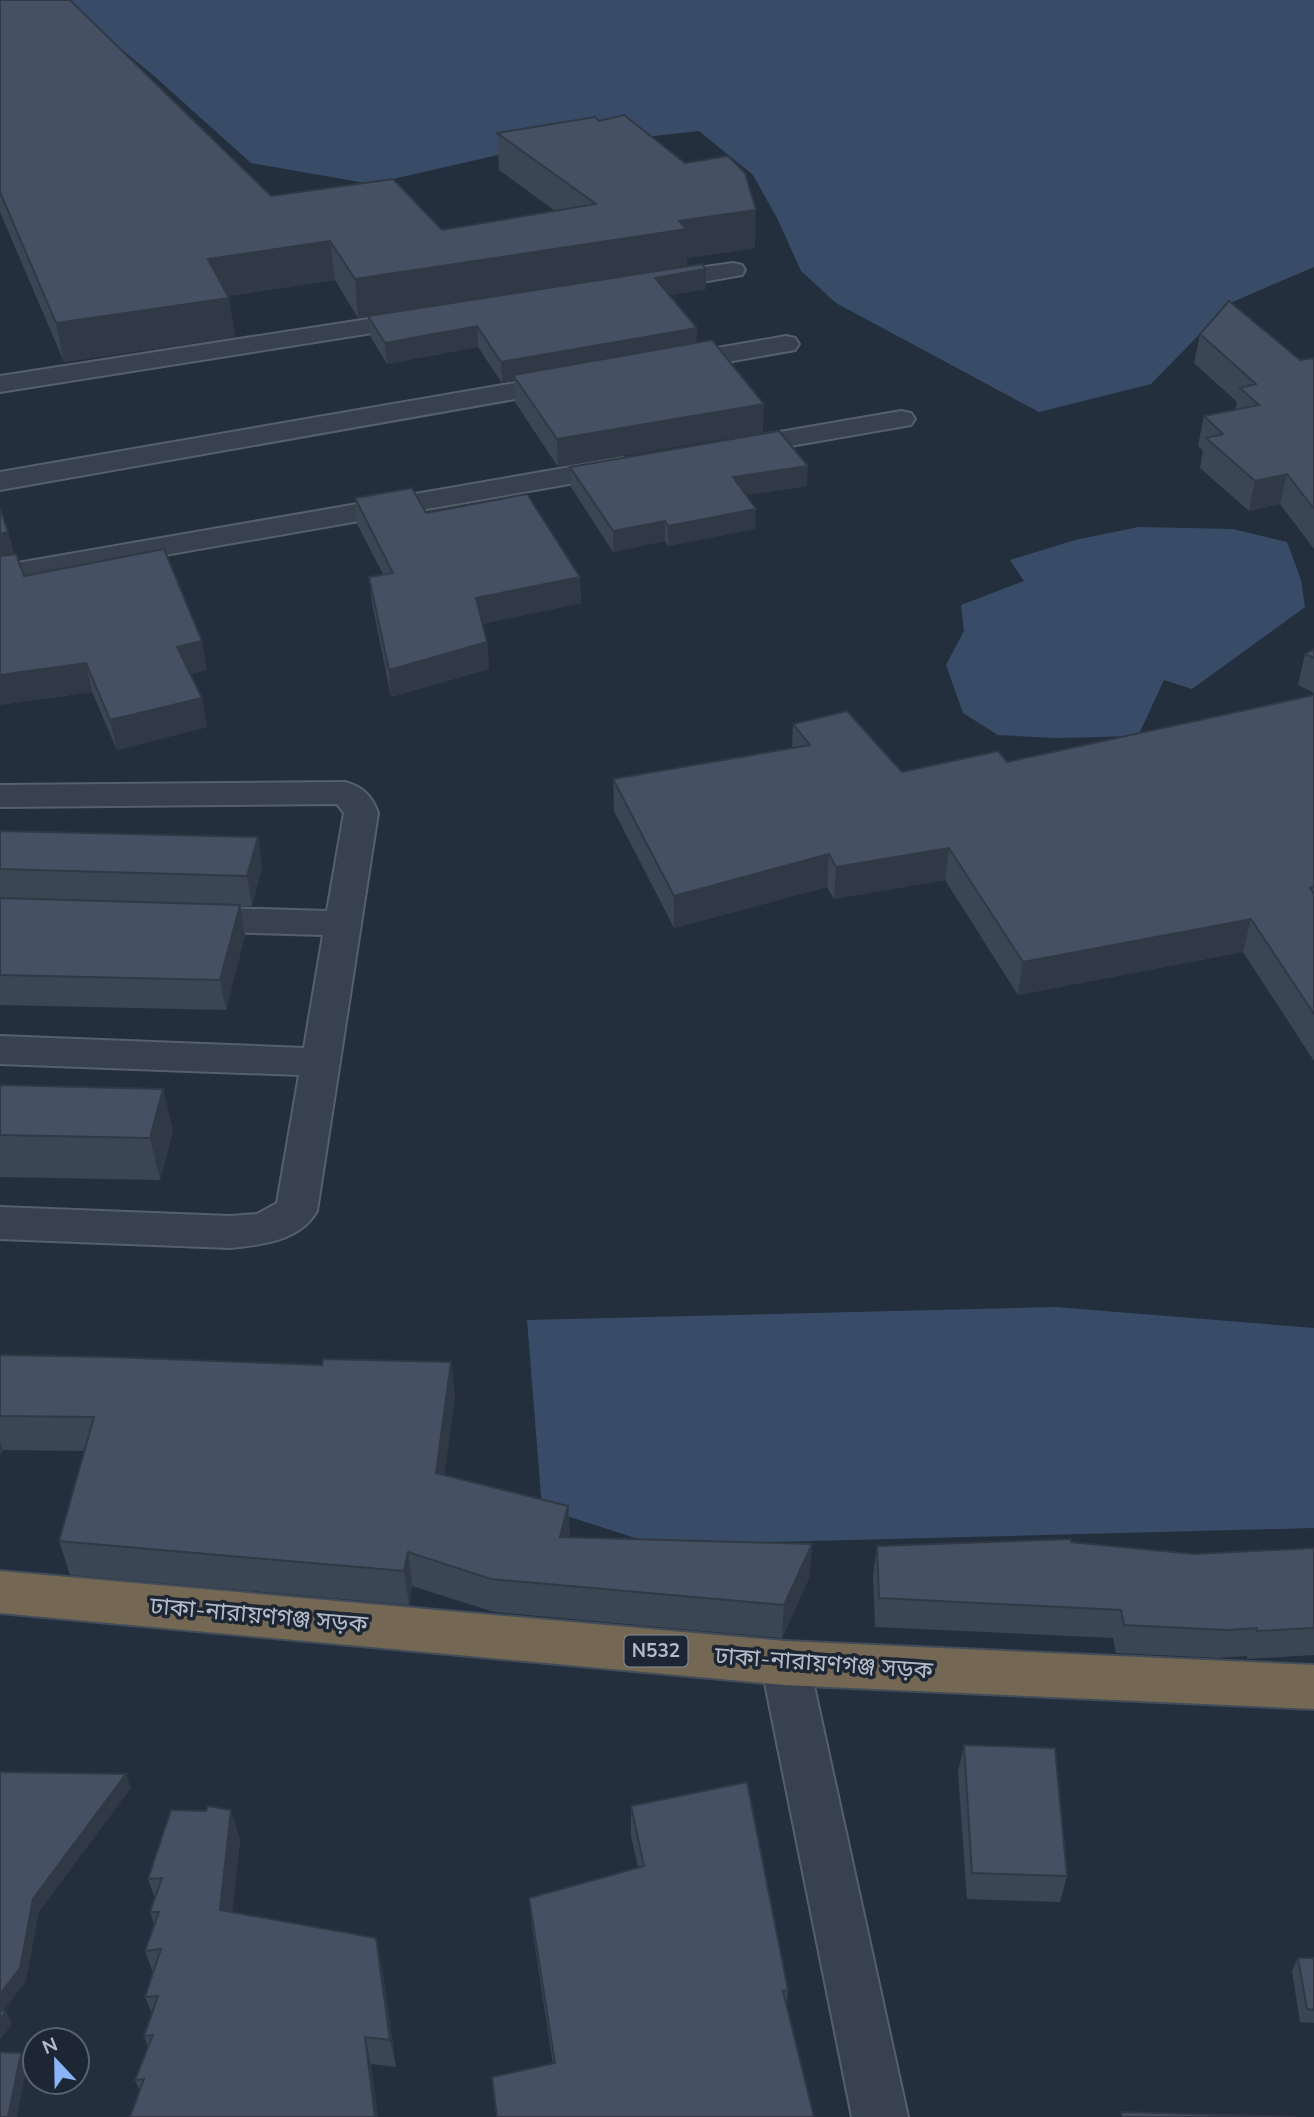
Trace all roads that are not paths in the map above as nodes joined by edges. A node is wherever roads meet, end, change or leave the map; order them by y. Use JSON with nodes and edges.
{"nodes":[{"id":1,"x":733,"y":270,"type":"dead end"},
{"id":2,"x":636,"y":285,"type":"edge"},
{"id":3,"x":442,"y":315,"type":"edge"},
{"id":4,"x":786,"y":344,"type":"dead end"},
{"id":5,"x":651,"y":368,"type":"edge"},
{"id":6,"x":596,"y":377,"type":"edge"},
{"id":7,"x":0,"y":384,"type":"edge"},
{"id":8,"x":901,"y":419,"type":"dead end"},
{"id":9,"x":710,"y":452,"type":"edge"},
{"id":10,"x":655,"y":462,"type":"edge"},
{"id":11,"x":0,"y":481,"type":"edge"},
{"id":12,"x":0,"y":575,"type":"edge"},
{"id":13,"x":0,"y":796,"type":"edge"},
{"id":14,"x":165,"y":918,"type":"edge"},
{"id":15,"x":343,"y":924,"type":"junction"},
{"id":16,"x":0,"y":1050,"type":"edge"},
{"id":17,"x":320,"y":1062,"type":"junction"},
{"id":18,"x":0,"y":1223,"type":"edge"},
{"id":19,"x":0,"y":1592,"type":"edge"},
{"id":20,"x":785,"y":1663,"type":"junction"},
{"id":21,"x":1314,"y":1687,"type":"edge"},
{"id":22,"x":880,"y":2117,"type":"edge"}],
"edges":[{"from":1,"to":2,"type":"street"},
{"from":3,"to":7,"type":"street"},
{"from":4,"to":5,"type":"street"},
{"from":6,"to":11,"type":"street"},
{"from":8,"to":9,"type":"street"},
{"from":10,"to":12,"type":"street"},
{"from":13,"to":15,"type":"street"},
{"from":14,"to":15,"type":"street"},
{"from":15,"to":17,"type":"street"},
{"from":16,"to":17,"type":"street"},
{"from":17,"to":18,"type":"street"},
{"from":19,"to":20,"type":"highway","name":"ঢাকা-নারায়ণগঞ্জ সড়ক","number":"N532"},
{"from":20,"to":21,"type":"highway","name":"ঢাকা-নারায়ণগঞ্জ সড়ক","number":"N532"},
{"from":20,"to":22,"type":"street"}]}
